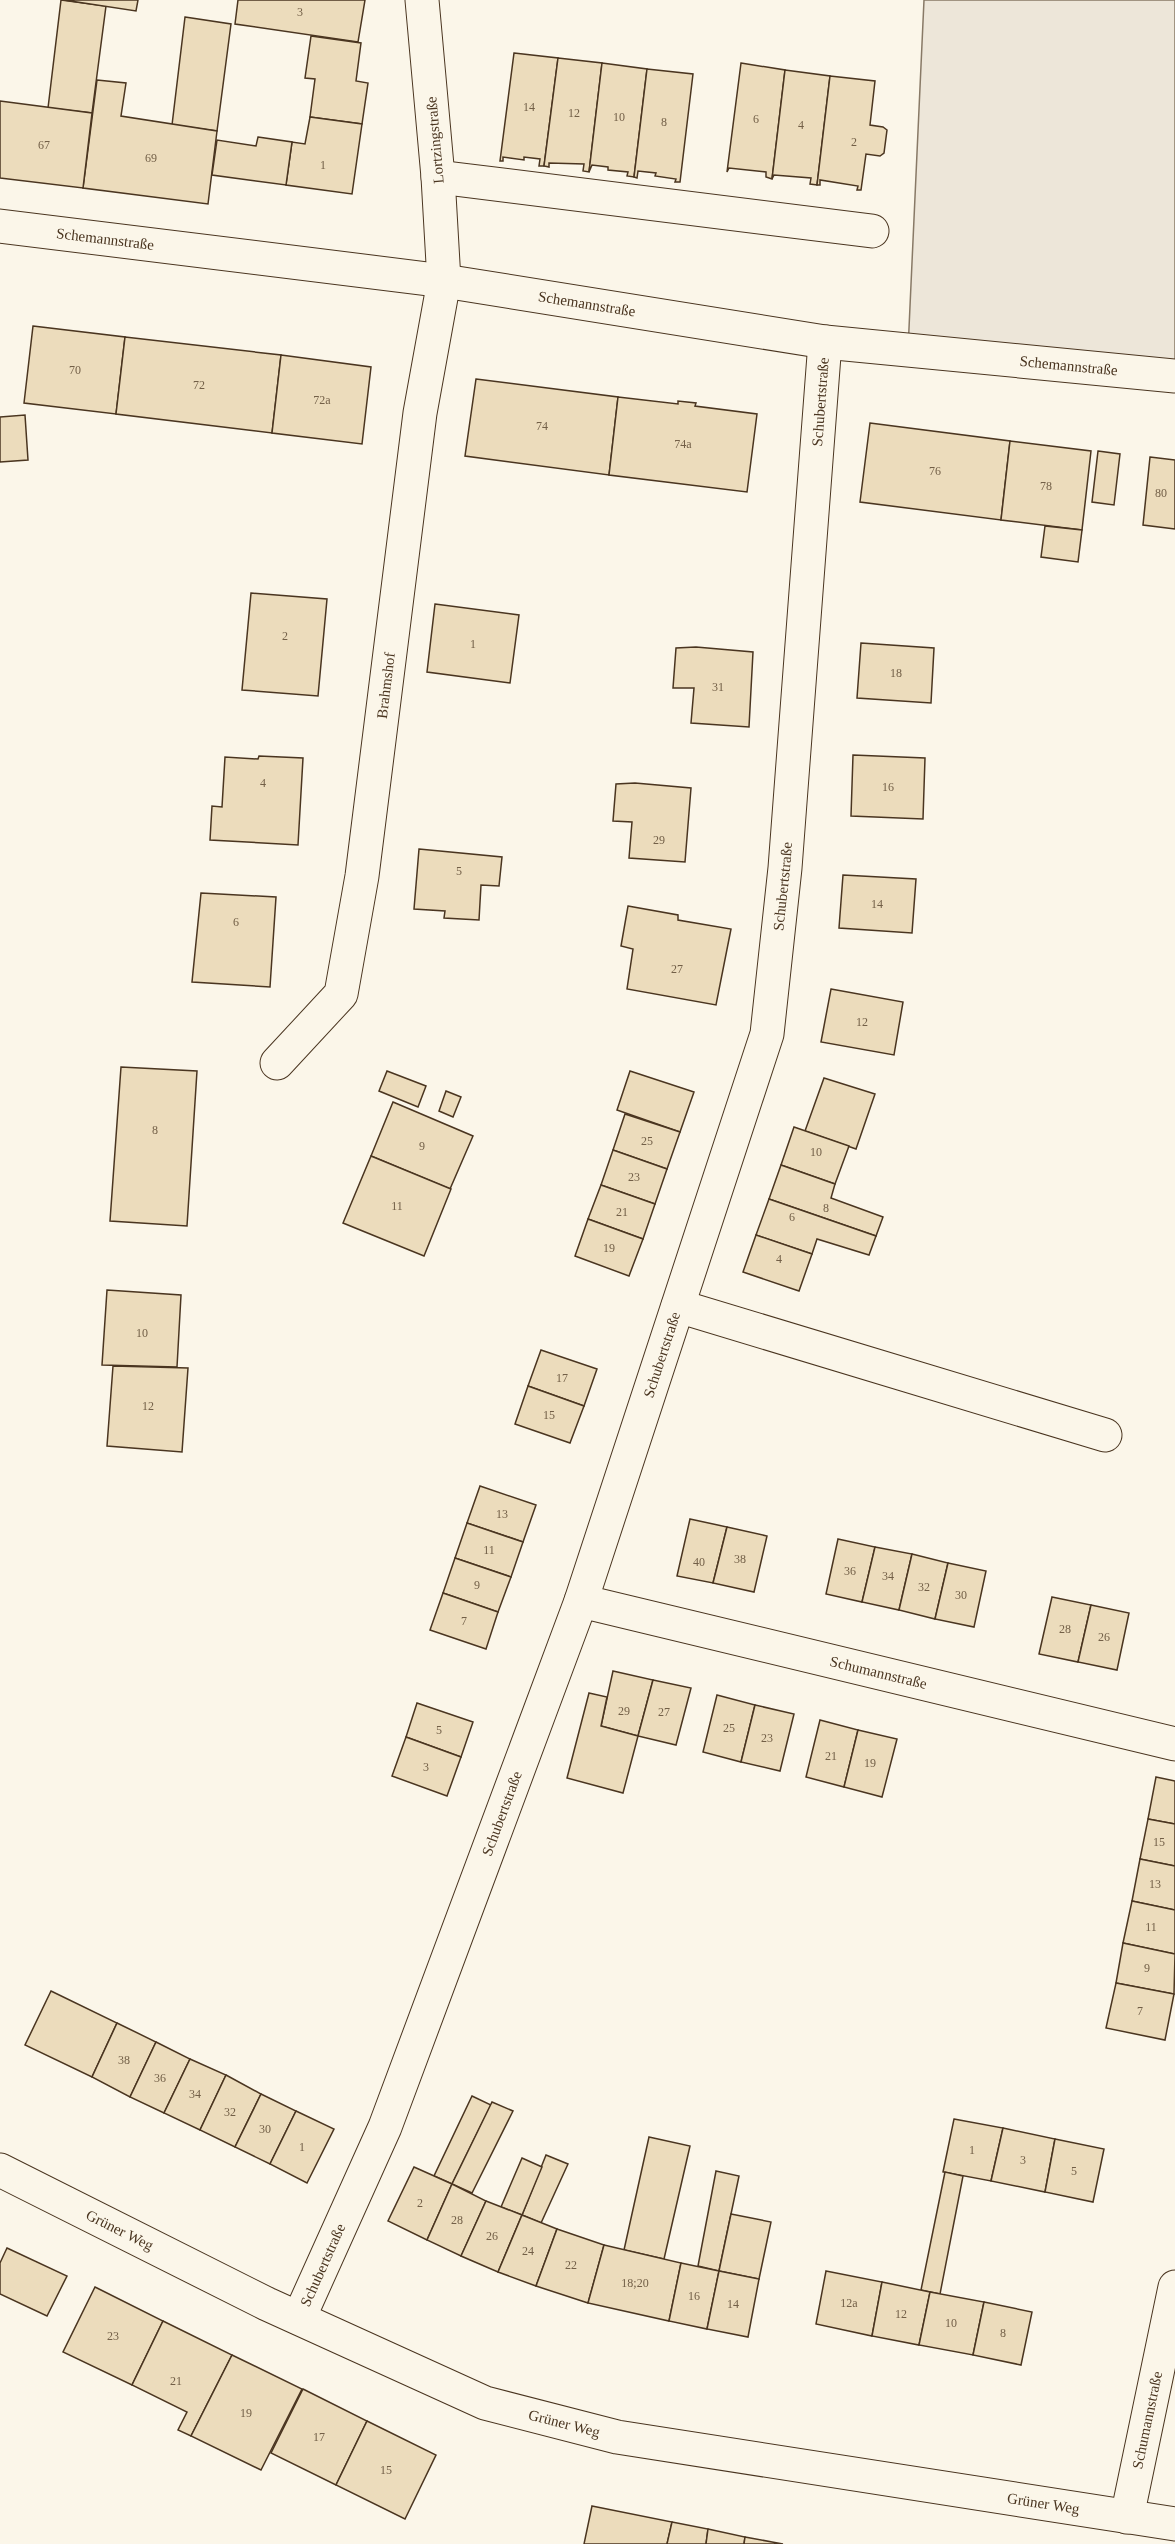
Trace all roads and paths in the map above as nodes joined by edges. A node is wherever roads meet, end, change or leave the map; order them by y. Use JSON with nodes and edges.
{"nodes":[{"id":1,"x":422,"y":0,"type":"edge"},
{"id":2,"x":438,"y":177,"type":"junction"},
{"id":3,"x":0,"y":226,"type":"edge"},
{"id":4,"x":872,"y":231,"type":"dead end"},
{"id":5,"x":444,"y":281,"type":"junction"},
{"id":6,"x":825,"y":342,"type":"junction"},
{"id":7,"x":1175,"y":376,"type":"edge"},
{"id":8,"x":277,"y":1063,"type":"dead end"},
{"id":9,"x":678,"y":1306,"type":"junction"},
{"id":10,"x":1105,"y":1435,"type":"dead end"},
{"id":11,"x":581,"y":1601,"type":"junction"},
{"id":12,"x":1175,"y":1744,"type":"edge"},
{"id":13,"x":0,"y":2170,"type":"edge"},
{"id":14,"x":1175,"y":2287,"type":"edge"},
{"id":15,"x":299,"y":2319,"type":"junction"},
{"id":16,"x":1127,"y":2517,"type":"junction"},
{"id":17,"x":1175,"y":2524,"type":"edge"}],
"edges":[{"from":1,"to":2,"type":"street","name":"Lortzingstraße"},
{"from":2,"to":4,"type":"street"},
{"from":2,"to":5,"type":"street","name":"Lortzingstraße"},
{"from":3,"to":5,"type":"street","name":"Schemannstraße"},
{"from":5,"to":6,"type":"street","name":"Schemannstraße"},
{"from":5,"to":8,"type":"street","name":"Brahmshof"},
{"from":6,"to":7,"type":"street","name":"Schemannstraße"},
{"from":6,"to":9,"type":"street","name":"Schubertstraße"},
{"from":9,"to":10,"type":"street"},
{"from":9,"to":11,"type":"street","name":"Schubertstraße"},
{"from":11,"to":12,"type":"street","name":"Schumannstraße"},
{"from":11,"to":15,"type":"street","name":"Schubertstraße"},
{"from":13,"to":15,"type":"street","name":"Grüner Weg"},
{"from":14,"to":16,"type":"street","name":"Schumannstraße"},
{"from":15,"to":16,"type":"street","name":"Grüner Weg"},
{"from":16,"to":17,"type":"street","name":"Grüner Weg"}]}
